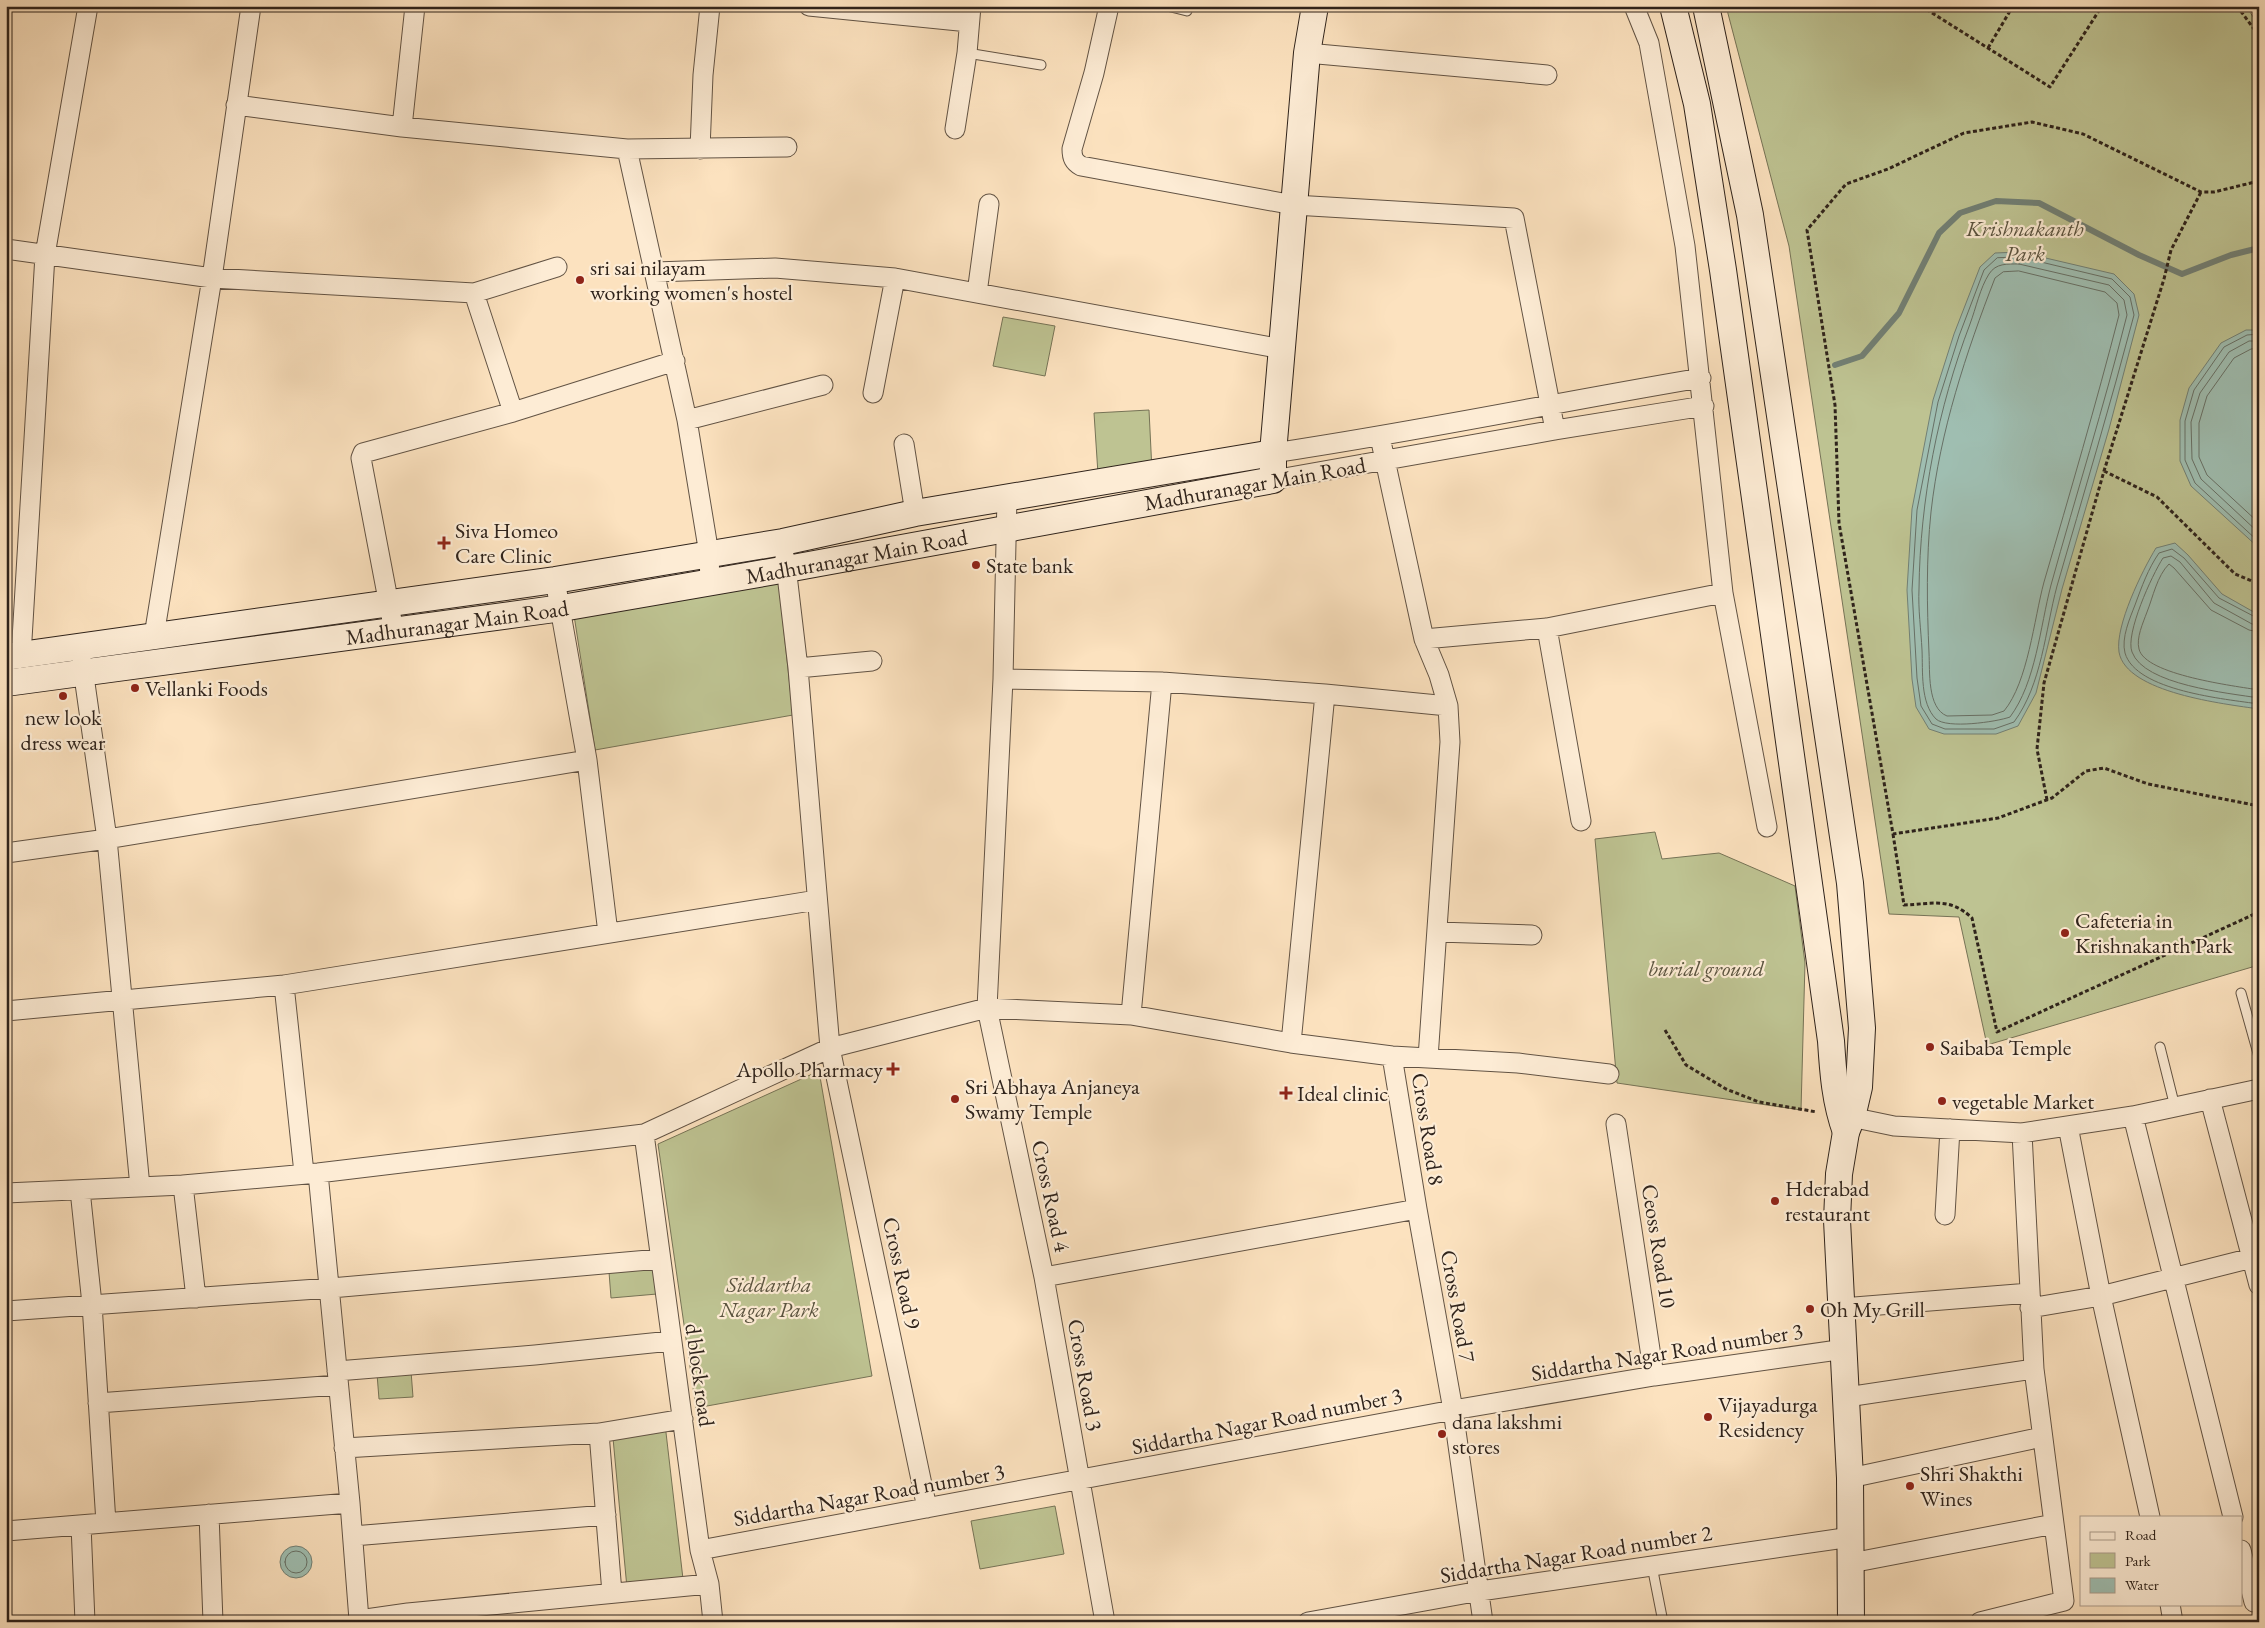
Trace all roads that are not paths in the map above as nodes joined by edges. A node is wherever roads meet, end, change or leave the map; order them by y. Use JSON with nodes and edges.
{"nodes":[{"id":1,"x":88,"y":6,"type":"edge"},
{"id":2,"x":252,"y":6,"type":"edge"},
{"id":3,"x":415,"y":6,"type":"edge"},
{"id":4,"x":710,"y":6,"type":"edge"},
{"id":5,"x":809,"y":6,"type":"edge"},
{"id":6,"x":1109,"y":6,"type":"edge"},
{"id":7,"x":1167,"y":6,"type":"edge"},
{"id":8,"x":1315,"y":6,"type":"edge"},
{"id":9,"x":1634,"y":6,"type":"edge"},
{"id":10,"x":1673,"y":6,"type":"edge"},
{"id":11,"x":1706,"y":6,"type":"edge"},
{"id":12,"x":1188,"y":11,"type":"dead end"},
{"id":13,"x":970,"y":14,"type":"edge"},
{"id":14,"x":967,"y":53,"type":"junction"},
{"id":15,"x":1307,"y":53,"type":"junction"},
{"id":16,"x":1041,"y":65,"type":"dead end"},
{"id":17,"x":1547,"y":74,"type":"dead end"},
{"id":18,"x":236,"y":104,"type":"junction"},
{"id":19,"x":402,"y":127,"type":"junction"},
{"id":20,"x":955,"y":129,"type":"dead end"},
{"id":21,"x":787,"y":147,"type":"dead end"},
{"id":22,"x":627,"y":149,"type":"junction"},
{"id":23,"x":700,"y":149,"type":"junction"},
{"id":24,"x":989,"y":204,"type":"dead end"},
{"id":25,"x":1294,"y":205,"type":"junction"},
{"id":26,"x":6,"y":249,"type":"edge"},
{"id":27,"x":44,"y":255,"type":"junction"},
{"id":28,"x":557,"y":267,"type":"dead end"},
{"id":29,"x":655,"y":272,"type":"junction"},
{"id":30,"x":212,"y":278,"type":"junction"},
{"id":31,"x":895,"y":278,"type":"junction"},
{"id":32,"x":474,"y":293,"type":"junction"},
{"id":33,"x":977,"y":293,"type":"junction"},
{"id":34,"x":1282,"y":349,"type":"junction"},
{"id":35,"x":675,"y":362,"type":"junction"},
{"id":36,"x":1701,"y":378,"type":"junction"},
{"id":37,"x":823,"y":385,"type":"dead end"},
{"id":38,"x":873,"y":393,"type":"dead end"},
{"id":39,"x":1550,"y":404,"type":"junction"},
{"id":40,"x":1704,"y":406,"type":"junction"},
{"id":41,"x":513,"y":412,"type":"junction"},
{"id":42,"x":687,"y":420,"type":"junction"},
{"id":43,"x":1555,"y":430,"type":"junction"},
{"id":44,"x":1380,"y":437,"type":"junction"},
{"id":45,"x":904,"y":444,"type":"dead end"},
{"id":46,"x":1273,"y":452,"type":"junction"},
{"id":47,"x":1385,"y":462,"type":"junction"},
{"id":48,"x":1273,"y":480,"type":"junction"},
{"id":49,"x":1007,"y":498,"type":"junction"},
{"id":50,"x":915,"y":513,"type":"junction"},
{"id":51,"x":1006,"y":529,"type":"junction"},
{"id":52,"x":783,"y":542,"type":"junction"},
{"id":53,"x":709,"y":554,"type":"junction"},
{"id":54,"x":787,"y":570,"type":"junction"},
{"id":55,"x":556,"y":580,"type":"junction"},
{"id":56,"x":710,"y":583,"type":"junction"},
{"id":57,"x":1723,"y":593,"type":"junction"},
{"id":58,"x":390,"y":605,"type":"junction"},
{"id":59,"x":562,"y":608,"type":"junction"},
{"id":60,"x":1547,"y":628,"type":"junction"},
{"id":61,"x":394,"y":631,"type":"junction"},
{"id":62,"x":154,"y":636,"type":"junction"},
{"id":63,"x":1424,"y":639,"type":"junction"},
{"id":64,"x":80,"y":646,"type":"junction"},
{"id":65,"x":14,"y":656,"type":"edge"},
{"id":66,"x":872,"y":661,"type":"dead end"},
{"id":67,"x":798,"y":668,"type":"junction"},
{"id":68,"x":84,"y":673,"type":"junction"},
{"id":69,"x":1003,"y":679,"type":"junction"},
{"id":70,"x":6,"y":682,"type":"edge"},
{"id":71,"x":1162,"y":682,"type":"junction"},
{"id":72,"x":1325,"y":694,"type":"junction"},
{"id":73,"x":1448,"y":706,"type":"junction"},
{"id":74,"x":587,"y":760,"type":"junction"},
{"id":75,"x":1581,"y":821,"type":"dead end"},
{"id":76,"x":1767,"y":827,"type":"dead end"},
{"id":77,"x":107,"y":839,"type":"junction"},
{"id":78,"x":6,"y":853,"type":"edge"},
{"id":79,"x":817,"y":900,"type":"junction"},
{"id":80,"x":1436,"y":932,"type":"junction"},
{"id":81,"x":608,"y":933,"type":"junction"},
{"id":82,"x":1532,"y":935,"type":"dead end"},
{"id":83,"x":284,"y":985,"type":"junction"},
{"id":84,"x":2242,"y":993,"type":"dead end"},
{"id":85,"x":122,"y":1001,"type":"junction"},
{"id":86,"x":987,"y":1008,"type":"junction"},
{"id":87,"x":6,"y":1011,"type":"edge"},
{"id":88,"x":1131,"y":1015,"type":"junction"},
{"id":89,"x":1291,"y":1043,"type":"junction"},
{"id":90,"x":2160,"y":1047,"type":"dead end"},
{"id":91,"x":830,"y":1048,"type":"junction"},
{"id":92,"x":1392,"y":1056,"type":"junction"},
{"id":93,"x":2259,"y":1057,"type":"edge"},
{"id":94,"x":1428,"y":1058,"type":"junction"},
{"id":95,"x":1609,"y":1074,"type":"dead end"},
{"id":96,"x":2259,"y":1089,"type":"edge"},
{"id":97,"x":2210,"y":1098,"type":"junction"},
{"id":98,"x":2175,"y":1106,"type":"junction"},
{"id":99,"x":2133,"y":1116,"type":"junction"},
{"id":100,"x":1846,"y":1121,"type":"junction"},
{"id":101,"x":1616,"y":1124,"type":"dead end"},
{"id":102,"x":2068,"y":1126,"type":"junction"},
{"id":103,"x":1950,"y":1129,"type":"junction"},
{"id":104,"x":2022,"y":1133,"type":"junction"},
{"id":105,"x":644,"y":1134,"type":"junction"},
{"id":106,"x":311,"y":1173,"type":"junction"},
{"id":107,"x":183,"y":1185,"type":"junction"},
{"id":108,"x":140,"y":1187,"type":"junction"},
{"id":109,"x":80,"y":1190,"type":"junction"},
{"id":110,"x":6,"y":1193,"type":"edge"},
{"id":111,"x":1417,"y":1209,"type":"junction"},
{"id":112,"x":1945,"y":1215,"type":"dead end"},
{"id":113,"x":660,"y":1259,"type":"junction"},
{"id":114,"x":2256,"y":1270,"type":"edge"},
{"id":115,"x":1044,"y":1277,"type":"junction"},
{"id":116,"x":2172,"y":1278,"type":"junction"},
{"id":117,"x":331,"y":1288,"type":"junction"},
{"id":118,"x":2101,"y":1296,"type":"junction"},
{"id":119,"x":196,"y":1298,"type":"junction"},
{"id":120,"x":2030,"y":1300,"type":"junction"},
{"id":121,"x":92,"y":1304,"type":"junction"},
{"id":122,"x":1842,"y":1308,"type":"junction"},
{"id":123,"x":6,"y":1311,"type":"edge"},
{"id":124,"x":671,"y":1341,"type":"junction"},
{"id":125,"x":1845,"y":1350,"type":"junction"},
{"id":126,"x":2034,"y":1369,"type":"junction"},
{"id":127,"x":1654,"y":1376,"type":"junction"},
{"id":128,"x":337,"y":1378,"type":"junction"},
{"id":129,"x":1847,"y":1397,"type":"junction"},
{"id":130,"x":98,"y":1403,"type":"junction"},
{"id":131,"x":1453,"y":1410,"type":"junction"},
{"id":132,"x":683,"y":1418,"type":"junction"},
{"id":133,"x":599,"y":1433,"type":"junction"},
{"id":134,"x":2042,"y":1437,"type":"junction"},
{"id":135,"x":344,"y":1448,"type":"junction"},
{"id":136,"x":1850,"y":1478,"type":"junction"},
{"id":137,"x":1079,"y":1481,"type":"junction"},
{"id":138,"x":350,"y":1503,"type":"junction"},
{"id":139,"x":928,"y":1508,"type":"junction"},
{"id":140,"x":209,"y":1514,"type":"junction"},
{"id":141,"x":606,"y":1515,"type":"junction"},
{"id":142,"x":2150,"y":1516,"type":"edge"},
{"id":143,"x":2233,"y":1516,"type":"edge"},
{"id":144,"x":106,"y":1523,"type":"junction"},
{"id":145,"x":2054,"y":1524,"type":"junction"},
{"id":146,"x":81,"y":1525,"type":"junction"},
{"id":147,"x":6,"y":1531,"type":"edge"},
{"id":148,"x":353,"y":1536,"type":"junction"},
{"id":149,"x":1851,"y":1537,"type":"junction"},
{"id":150,"x":700,"y":1550,"type":"junction"},
{"id":151,"x":2242,"y":1554,"type":"edge"},
{"id":152,"x":1851,"y":1563,"type":"junction"},
{"id":153,"x":1652,"y":1566,"type":"junction"},
{"id":154,"x":709,"y":1584,"type":"junction"},
{"id":155,"x":1480,"y":1591,"type":"junction"},
{"id":156,"x":612,"y":1593,"type":"junction"},
{"id":157,"x":2254,"y":1602,"type":"dead end"},
{"id":158,"x":2170,"y":1606,"type":"edge"},
{"id":159,"x":409,"y":1617,"type":"edge"},
{"id":160,"x":85,"y":1622,"type":"edge"},
{"id":161,"x":212,"y":1622,"type":"edge"},
{"id":162,"x":713,"y":1622,"type":"edge"},
{"id":163,"x":1105,"y":1622,"type":"edge"},
{"id":164,"x":1308,"y":1622,"type":"edge"},
{"id":165,"x":1483,"y":1622,"type":"edge"},
{"id":166,"x":1663,"y":1622,"type":"edge"},
{"id":167,"x":1851,"y":1622,"type":"edge"},
{"id":168,"x":1980,"y":1622,"type":"edge"},
{"id":169,"x":2174,"y":1622,"type":"edge"}],
"edges":[{"from":1,"to":27,"type":"street"},
{"from":2,"to":18,"type":"street"},
{"from":3,"to":19,"type":"street"},
{"from":4,"to":23,"type":"street"},
{"from":5,"to":13,"type":"street"},
{"from":6,"to":25,"type":"street"},
{"from":7,"to":12,"type":"lane"},
{"from":8,"to":15,"type":"street"},
{"from":9,"to":36,"type":"street"},
{"from":10,"to":100,"type":"street"},
{"from":11,"to":100,"type":"street"},
{"from":13,"to":14,"type":"street"},
{"from":14,"to":16,"type":"lane"},
{"from":14,"to":20,"type":"street"},
{"from":15,"to":17,"type":"street"},
{"from":15,"to":25,"type":"street"},
{"from":18,"to":19,"type":"street"},
{"from":18,"to":30,"type":"street"},
{"from":19,"to":22,"type":"street"},
{"from":21,"to":23,"type":"street"},
{"from":22,"to":23,"type":"street"},
{"from":22,"to":29,"type":"street"},
{"from":24,"to":33,"type":"street"},
{"from":25,"to":34,"type":"street"},
{"from":25,"to":39,"type":"street"},
{"from":26,"to":27,"type":"street"},
{"from":27,"to":30,"type":"street"},
{"from":27,"to":65,"type":"street"},
{"from":28,"to":32,"type":"street"},
{"from":29,"to":31,"type":"street"},
{"from":29,"to":35,"type":"street"},
{"from":30,"to":32,"type":"street"},
{"from":30,"to":62,"type":"street"},
{"from":31,"to":33,"type":"street"},
{"from":31,"to":38,"type":"street"},
{"from":32,"to":41,"type":"street"},
{"from":33,"to":34,"type":"street"},
{"from":34,"to":46,"type":"street"},
{"from":35,"to":41,"type":"street"},
{"from":35,"to":42,"type":"street"},
{"from":36,"to":39,"type":"street","name":"Madhuranagar Main Road"},
{"from":36,"to":40,"type":"street"},
{"from":37,"to":42,"type":"street"},
{"from":39,"to":43,"type":"street"},
{"from":39,"to":44,"type":"street","name":"Madhuranagar Main Road"},
{"from":40,"to":43,"type":"street","name":"Madhuranagar Main Road"},
{"from":40,"to":57,"type":"street"},
{"from":41,"to":58,"type":"street"},
{"from":42,"to":53,"type":"street"},
{"from":43,"to":47,"type":"street","name":"Madhuranagar Main Road"},
{"from":44,"to":46,"type":"street","name":"Madhuranagar Main Road"},
{"from":44,"to":47,"type":"street"},
{"from":45,"to":50,"type":"street"},
{"from":46,"to":48,"type":"street"},
{"from":46,"to":49,"type":"street","name":"Madhuranagar Main Road"},
{"from":47,"to":48,"type":"street","name":"Madhuranagar Main Road"},
{"from":47,"to":63,"type":"street"},
{"from":48,"to":51,"type":"street","name":"Madhuranagar Main Road"},
{"from":49,"to":50,"type":"street","name":"Madhuranagar Main Road"},
{"from":49,"to":51,"type":"street","name":"Cross Road 4"},
{"from":50,"to":52,"type":"street","name":"Madhuranagar Main Road"},
{"from":51,"to":54,"type":"street","name":"Madhuranagar Main Road"},
{"from":51,"to":69,"type":"street","name":"Cross Road 4"},
{"from":52,"to":53,"type":"street","name":"Madhuranagar Main Road"},
{"from":52,"to":54,"type":"street","name":"Cross Road 9"},
{"from":53,"to":55,"type":"street","name":"Madhuranagar Main Road"},
{"from":53,"to":56,"type":"street"},
{"from":54,"to":56,"type":"street","name":"Madhuranagar Main Road"},
{"from":54,"to":67,"type":"street","name":"Cross Road 9"},
{"from":55,"to":58,"type":"street","name":"Madhuranagar Main Road"},
{"from":55,"to":59,"type":"street"},
{"from":56,"to":59,"type":"street","name":"Madhuranagar Main Road"},
{"from":57,"to":60,"type":"street"},
{"from":57,"to":76,"type":"street"},
{"from":58,"to":61,"type":"street"},
{"from":58,"to":62,"type":"street","name":"Madhuranagar Main Road"},
{"from":59,"to":61,"type":"street","name":"Madhuranagar Main Road"},
{"from":59,"to":74,"type":"street"},
{"from":60,"to":63,"type":"street"},
{"from":60,"to":75,"type":"street"},
{"from":61,"to":68,"type":"street","name":"Madhuranagar Main Road"},
{"from":62,"to":64,"type":"street","name":"Madhuranagar Main Road"},
{"from":63,"to":73,"type":"street"},
{"from":64,"to":65,"type":"street","name":"Madhuranagar Main Road"},
{"from":64,"to":68,"type":"street"},
{"from":66,"to":67,"type":"street"},
{"from":67,"to":79,"type":"street","name":"Cross Road 9"},
{"from":68,"to":70,"type":"street","name":"Madhuranagar Main Road"},
{"from":68,"to":77,"type":"street"},
{"from":69,"to":71,"type":"street"},
{"from":69,"to":86,"type":"street","name":"Cross Road 4"},
{"from":71,"to":72,"type":"street"},
{"from":71,"to":88,"type":"street"},
{"from":72,"to":73,"type":"street"},
{"from":72,"to":89,"type":"street"},
{"from":73,"to":80,"type":"street"},
{"from":74,"to":77,"type":"street"},
{"from":74,"to":81,"type":"street"},
{"from":77,"to":78,"type":"street"},
{"from":77,"to":85,"type":"street"},
{"from":79,"to":81,"type":"street"},
{"from":79,"to":91,"type":"street","name":"Cross Road 9"},
{"from":80,"to":82,"type":"street"},
{"from":80,"to":94,"type":"street"},
{"from":81,"to":83,"type":"street"},
{"from":83,"to":85,"type":"street"},
{"from":83,"to":106,"type":"street"},
{"from":84,"to":93,"type":"lane"},
{"from":85,"to":87,"type":"street"},
{"from":85,"to":108,"type":"street"},
{"from":86,"to":88,"type":"street"},
{"from":86,"to":91,"type":"street"},
{"from":86,"to":115,"type":"street","name":"Cross Road 4"},
{"from":88,"to":89,"type":"street"},
{"from":89,"to":92,"type":"street"},
{"from":90,"to":98,"type":"lane"},
{"from":91,"to":105,"type":"street"},
{"from":91,"to":139,"type":"street","name":"Cross Road 9"},
{"from":92,"to":94,"type":"street"},
{"from":92,"to":111,"type":"street","name":"Cross Road 8"},
{"from":94,"to":95,"type":"street"},
{"from":96,"to":97,"type":"street"},
{"from":97,"to":98,"type":"street"},
{"from":97,"to":114,"type":"street"},
{"from":98,"to":99,"type":"street"},
{"from":99,"to":102,"type":"street"},
{"from":99,"to":116,"type":"street"},
{"from":100,"to":103,"type":"street"},
{"from":100,"to":122,"type":"street"},
{"from":101,"to":127,"type":"street","name":"Ceoss Road 10"},
{"from":102,"to":104,"type":"street"},
{"from":102,"to":118,"type":"street"},
{"from":103,"to":104,"type":"street"},
{"from":103,"to":112,"type":"street"},
{"from":104,"to":120,"type":"street"},
{"from":105,"to":106,"type":"street"},
{"from":105,"to":113,"type":"street","name":"d block road"},
{"from":106,"to":107,"type":"street"},
{"from":106,"to":117,"type":"street"},
{"from":107,"to":108,"type":"street"},
{"from":107,"to":119,"type":"street"},
{"from":108,"to":109,"type":"street"},
{"from":109,"to":110,"type":"street"},
{"from":109,"to":121,"type":"street"},
{"from":111,"to":115,"type":"street"},
{"from":111,"to":131,"type":"street","name":"Cross Road 7"},
{"from":113,"to":117,"type":"street"},
{"from":113,"to":124,"type":"street","name":"d block road"},
{"from":114,"to":116,"type":"street"},
{"from":115,"to":137,"type":"street","name":"Cross Road 3"},
{"from":116,"to":118,"type":"street"},
{"from":116,"to":143,"type":"street"},
{"from":117,"to":119,"type":"street"},
{"from":117,"to":128,"type":"street"},
{"from":118,"to":120,"type":"street"},
{"from":118,"to":142,"type":"street"},
{"from":119,"to":121,"type":"street"},
{"from":120,"to":122,"type":"street"},
{"from":120,"to":126,"type":"street"},
{"from":121,"to":123,"type":"street"},
{"from":121,"to":130,"type":"street"},
{"from":122,"to":125,"type":"street"},
{"from":124,"to":128,"type":"street"},
{"from":124,"to":132,"type":"street","name":"d block road"},
{"from":125,"to":127,"type":"street","name":"Siddartha Nagar Road number 3"},
{"from":125,"to":129,"type":"street"},
{"from":126,"to":129,"type":"street"},
{"from":126,"to":134,"type":"street"},
{"from":127,"to":131,"type":"street","name":"Siddartha Nagar Road number 3"},
{"from":128,"to":130,"type":"street"},
{"from":128,"to":135,"type":"street"},
{"from":129,"to":136,"type":"street"},
{"from":130,"to":144,"type":"street"},
{"from":131,"to":137,"type":"street","name":"Siddartha Nagar Road number 3"},
{"from":131,"to":155,"type":"street","name":"Cross Road 7"},
{"from":132,"to":133,"type":"street"},
{"from":132,"to":150,"type":"street","name":"d block road"},
{"from":133,"to":135,"type":"street"},
{"from":133,"to":141,"type":"street"},
{"from":134,"to":136,"type":"street"},
{"from":134,"to":145,"type":"street"},
{"from":135,"to":138,"type":"street"},
{"from":136,"to":149,"type":"street"},
{"from":137,"to":139,"type":"street","name":"Siddartha Nagar Road number 3"},
{"from":137,"to":163,"type":"street","name":"Cross Road 3"},
{"from":138,"to":140,"type":"street"},
{"from":138,"to":148,"type":"street"},
{"from":139,"to":150,"type":"street","name":"Siddartha Nagar Road number 3"},
{"from":140,"to":144,"type":"street"},
{"from":140,"to":161,"type":"street"},
{"from":141,"to":148,"type":"street"},
{"from":141,"to":156,"type":"street"},
{"from":144,"to":146,"type":"street"},
{"from":145,"to":152,"type":"street"},
{"from":145,"to":168,"type":"street"},
{"from":146,"to":147,"type":"street"},
{"from":146,"to":160,"type":"street"},
{"from":148,"to":159,"type":"street"},
{"from":149,"to":152,"type":"street"},
{"from":149,"to":153,"type":"street","name":"Siddartha Nagar Road number 2"},
{"from":150,"to":154,"type":"street","name":"d block road"},
{"from":151,"to":157,"type":"street"},
{"from":152,"to":167,"type":"street"},
{"from":153,"to":155,"type":"street","name":"Siddartha Nagar Road number 2"},
{"from":153,"to":166,"type":"lane"},
{"from":154,"to":156,"type":"street"},
{"from":154,"to":162,"type":"street","name":"d block road"},
{"from":155,"to":164,"type":"street","name":"Siddartha Nagar Road number 2"},
{"from":155,"to":165,"type":"street","name":"Cross Road 7"},
{"from":156,"to":159,"type":"street"},
{"from":158,"to":169,"type":"street"}]}
